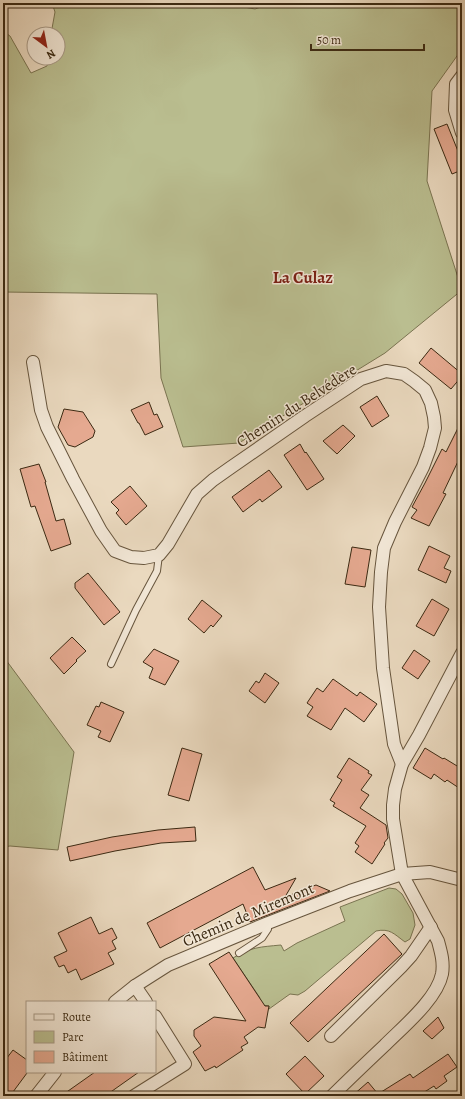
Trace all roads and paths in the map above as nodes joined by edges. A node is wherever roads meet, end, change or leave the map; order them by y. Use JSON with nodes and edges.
{"nodes":[{"id":1,"x":462,"y":76,"type":"edge"},
{"id":2,"x":462,"y":134,"type":"edge"},
{"id":3,"x":33,"y":362,"type":"dead end"},
{"id":4,"x":159,"y":555,"type":"junction"},
{"id":5,"x":462,"y":653,"type":"edge"},
{"id":6,"x":111,"y":664,"type":"dead end"},
{"id":7,"x":402,"y":764,"type":"junction"},
{"id":8,"x":402,"y":874,"type":"junction"},
{"id":9,"x":462,"y":880,"type":"edge"},
{"id":10,"x":268,"y":923,"type":"junction"},
{"id":11,"x":431,"y":927,"type":"junction"},
{"id":12,"x":239,"y":953,"type":"dead end"},
{"id":13,"x":135,"y":986,"type":"junction"},
{"id":14,"x":116,"y":1001,"type":"edge"},
{"id":15,"x":145,"y":1001,"type":"edge"},
{"id":16,"x":156,"y":1018,"type":"edge"},
{"id":17,"x":331,"y":1036,"type":"dead end"},
{"id":18,"x":54,"y":1073,"type":"edge"},
{"id":19,"x":36,"y":1096,"type":"edge"},
{"id":20,"x":134,"y":1096,"type":"edge"},
{"id":21,"x":332,"y":1096,"type":"edge"}],
"edges":[{"from":1,"to":2,"type":"street"},
{"from":3,"to":4,"type":"street"},
{"from":4,"to":6,"type":"lane"},
{"from":4,"to":7,"type":"street","name":"Chemin du Belvédère"},
{"from":5,"to":7,"type":"street"},
{"from":7,"to":8,"type":"street"},
{"from":8,"to":9,"type":"street","name":"Chemin de Miremont"},
{"from":8,"to":10,"type":"street","name":"Chemin de Miremont"},
{"from":8,"to":11,"type":"street"},
{"from":10,"to":12,"type":"lane"},
{"from":10,"to":13,"type":"street","name":"Chemin de Miremont"},
{"from":11,"to":17,"type":"street"},
{"from":11,"to":21,"type":"street"},
{"from":13,"to":14,"type":"street","name":"Chemin de Miremont"},
{"from":13,"to":15,"type":"street"},
{"from":16,"to":20,"type":"street"},
{"from":18,"to":19,"type":"street"}]}
